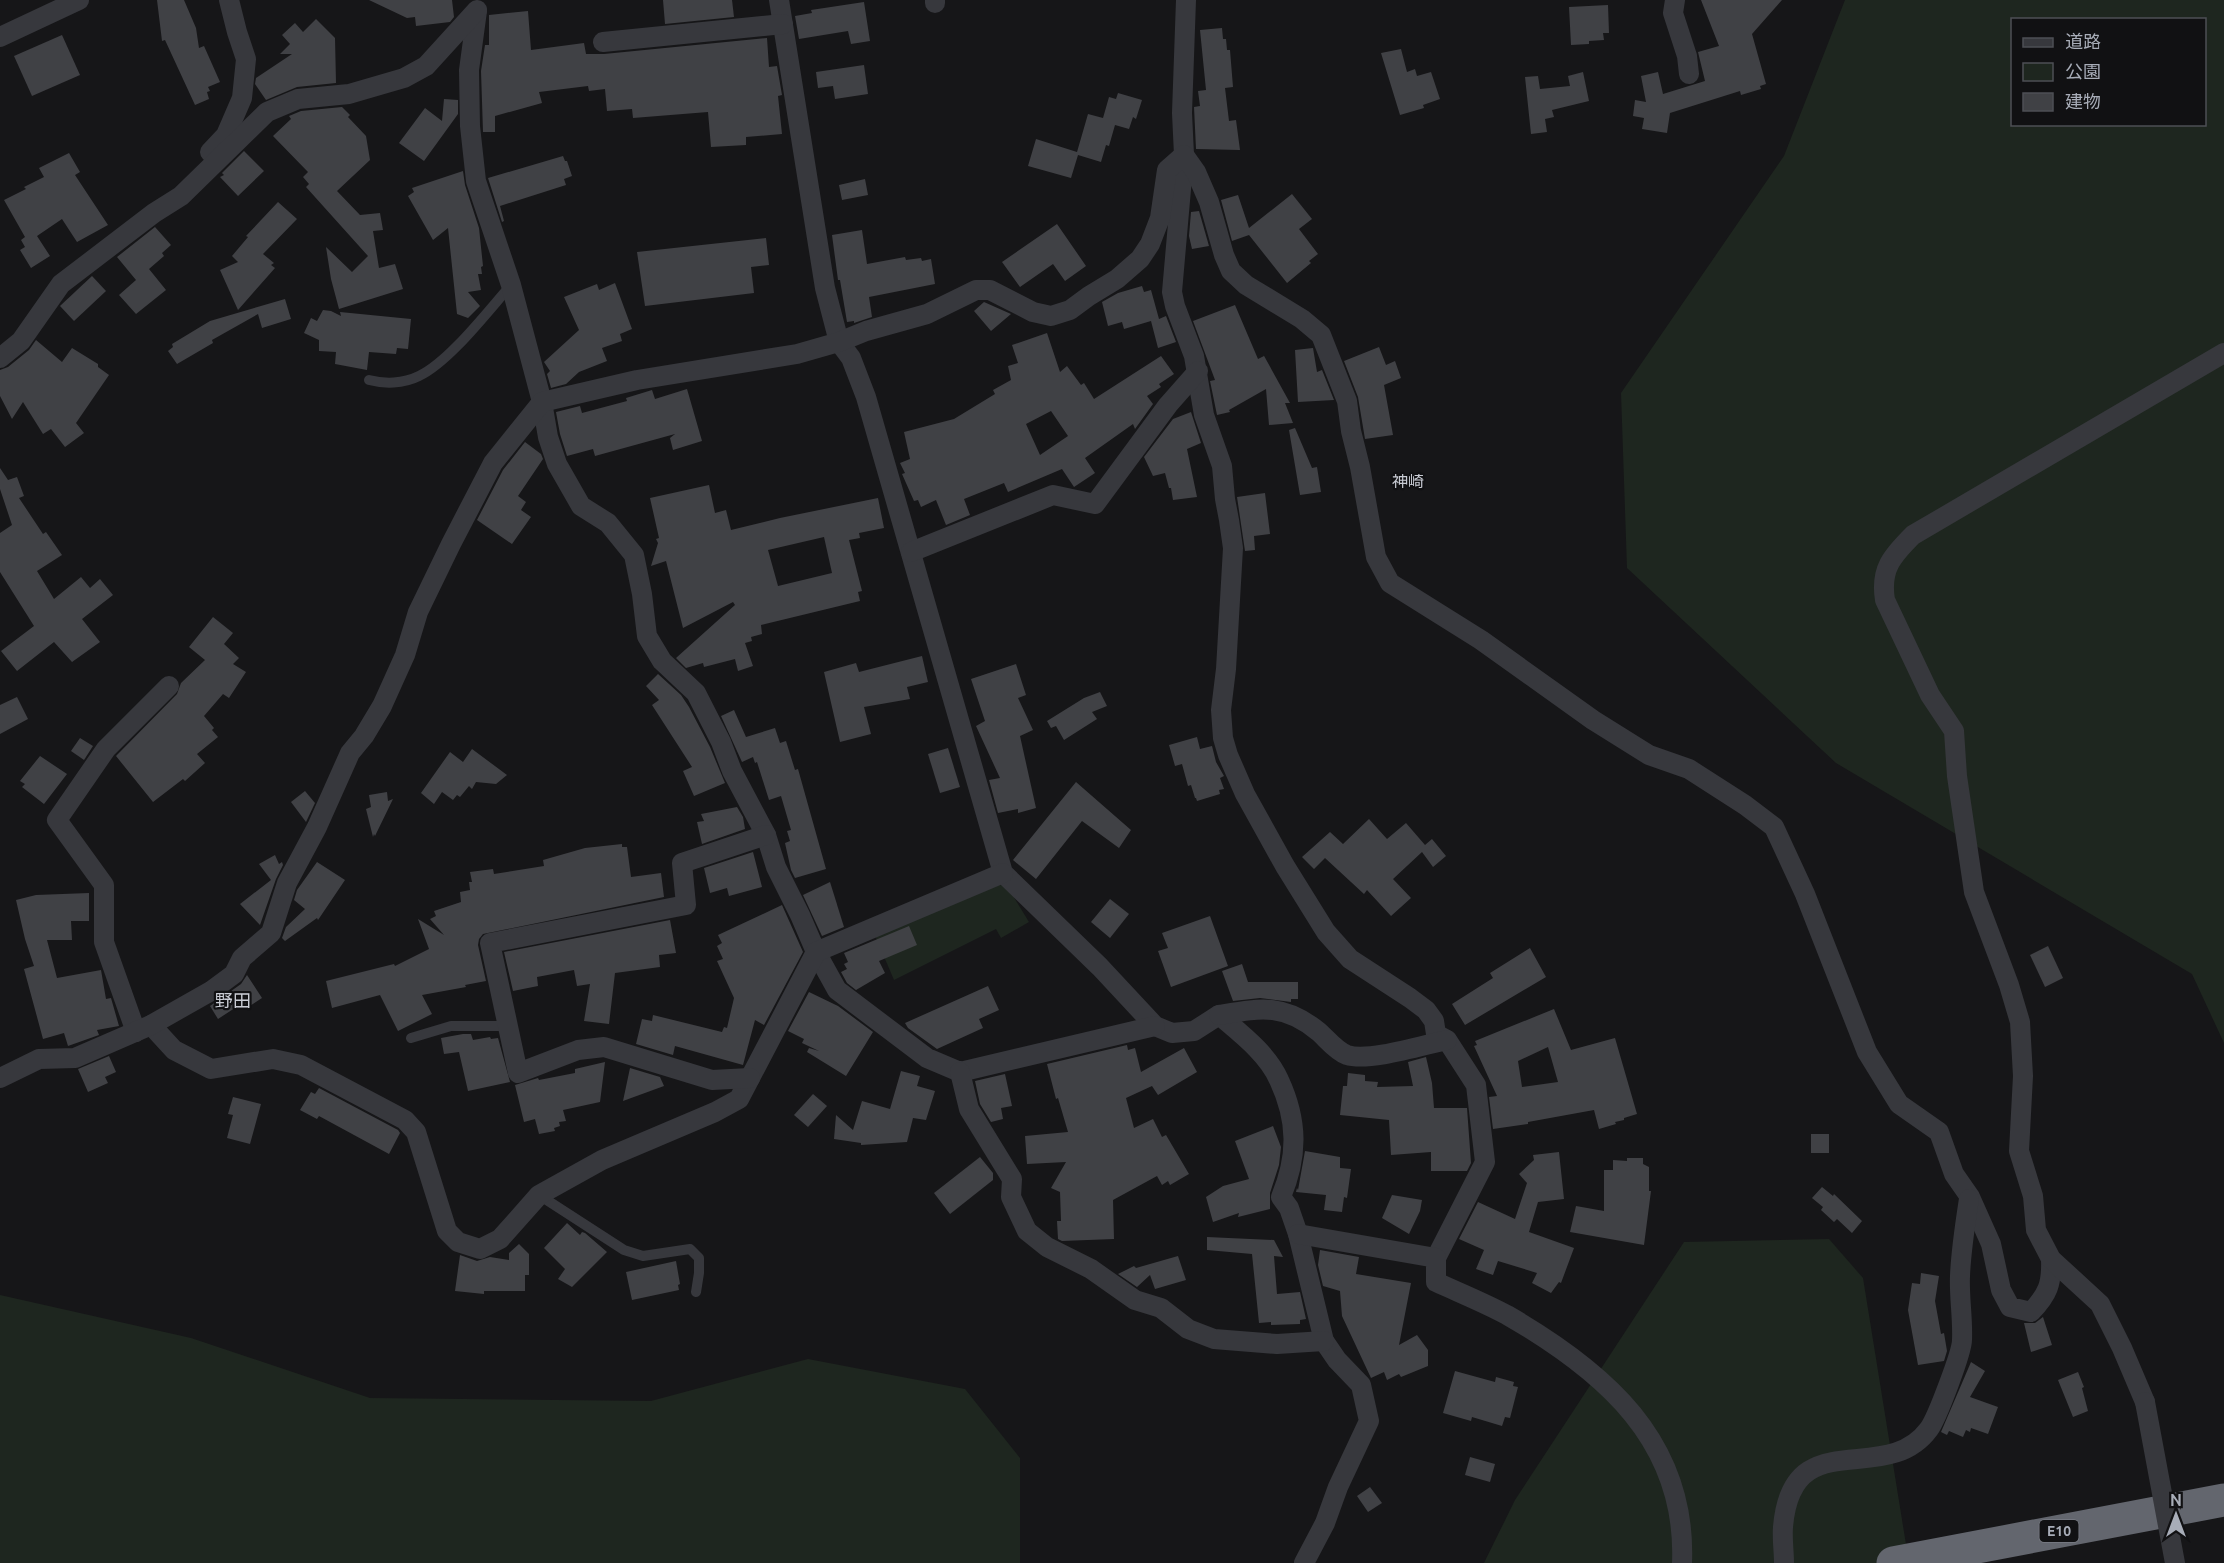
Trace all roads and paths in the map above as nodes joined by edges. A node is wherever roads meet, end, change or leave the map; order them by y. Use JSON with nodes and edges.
{"nodes":[{"id":1,"x":79,"y":0,"type":"edge"},
{"id":2,"x":222,"y":0,"type":"edge"},
{"id":3,"x":229,"y":0,"type":"edge"},
{"id":4,"x":779,"y":0,"type":"edge"},
{"id":5,"x":1186,"y":0,"type":"edge"},
{"id":6,"x":1675,"y":0,"type":"edge"},
{"id":7,"x":480,"y":5,"type":"edge"},
{"id":8,"x":783,"y":24,"type":"junction"},
{"id":9,"x":237,"y":32,"type":"junction"},
{"id":10,"x":0,"y":37,"type":"edge"},
{"id":11,"x":603,"y":42,"type":"dead end"},
{"id":12,"x":1689,"y":74,"type":"dead end"},
{"id":13,"x":1184,"y":155,"type":"junction"},
{"id":14,"x":154,"y":213,"type":"junction"},
{"id":15,"x":511,"y":285,"type":"junction"},
{"id":16,"x":839,"y":342,"type":"junction"},
{"id":17,"x":2224,"y":353,"type":"edge"},
{"id":18,"x":0,"y":358,"type":"edge"},
{"id":19,"x":1198,"y":371,"type":"junction"},
{"id":20,"x":369,"y":380,"type":"dead end"},
{"id":21,"x":542,"y":402,"type":"junction"},
{"id":22,"x":911,"y":552,"type":"junction"},
{"id":23,"x":169,"y":686,"type":"dead end"},
{"id":24,"x":766,"y":835,"type":"junction"},
{"id":25,"x":1003,"y":873,"type":"junction"},
{"id":26,"x":816,"y":952,"type":"junction"},
{"id":27,"x":1219,"y":1015,"type":"junction"},
{"id":28,"x":507,"y":1026,"type":"junction"},
{"id":29,"x":1155,"y":1026,"type":"junction"},
{"id":30,"x":143,"y":1029,"type":"junction"},
{"id":31,"x":411,"y":1038,"type":"dead end"},
{"id":32,"x":1447,"y":1040,"type":"junction"},
{"id":33,"x":960,"y":1072,"type":"junction"},
{"id":34,"x":0,"y":1078,"type":"edge"},
{"id":35,"x":750,"y":1078,"type":"junction"},
{"id":36,"x":539,"y":1195,"type":"junction"},
{"id":37,"x":1970,"y":1197,"type":"junction"},
{"id":38,"x":1298,"y":1234,"type":"junction"},
{"id":39,"x":1436,"y":1258,"type":"junction"},
{"id":40,"x":2051,"y":1259,"type":"junction"},
{"id":41,"x":696,"y":1292,"type":"dead end"},
{"id":42,"x":1324,"y":1341,"type":"junction"},
{"id":43,"x":2224,"y":1500,"type":"edge"},
{"id":44,"x":1304,"y":1563,"type":"edge"},
{"id":45,"x":1682,"y":1563,"type":"edge"},
{"id":46,"x":1785,"y":1563,"type":"edge"},
{"id":47,"x":1893,"y":1563,"type":"edge"},
{"id":48,"x":2175,"y":1563,"type":"edge"}],
"edges":[{"from":1,"to":10,"type":"street"},
{"from":2,"to":9,"type":"street"},
{"from":3,"to":9,"type":"street"},
{"from":4,"to":8,"type":"street"},
{"from":5,"to":13,"type":"street"},
{"from":6,"to":12,"type":"street"},
{"from":7,"to":14,"type":"street"},
{"from":7,"to":15,"type":"street"},
{"from":8,"to":11,"type":"street"},
{"from":8,"to":16,"type":"street"},
{"from":9,"to":14,"type":"street"},
{"from":13,"to":16,"type":"street"},
{"from":13,"to":19,"type":"street"},
{"from":13,"to":37,"type":"street"},
{"from":14,"to":18,"type":"street"},
{"from":15,"to":20,"type":"lane"},
{"from":15,"to":21,"type":"street"},
{"from":16,"to":21,"type":"street"},
{"from":16,"to":22,"type":"street"},
{"from":17,"to":40,"type":"street"},
{"from":19,"to":22,"type":"street"},
{"from":19,"to":32,"type":"street"},
{"from":21,"to":24,"type":"street"},
{"from":21,"to":30,"type":"street"},
{"from":22,"to":25,"type":"street"},
{"from":23,"to":30,"type":"street"},
{"from":24,"to":26,"type":"street"},
{"from":24,"to":28,"type":"street"},
{"from":25,"to":26,"type":"street"},
{"from":25,"to":29,"type":"street"},
{"from":26,"to":33,"type":"street"},
{"from":26,"to":35,"type":"street"},
{"from":27,"to":29,"type":"street"},
{"from":27,"to":32,"type":"street"},
{"from":27,"to":38,"type":"street"},
{"from":28,"to":31,"type":"lane"},
{"from":28,"to":35,"type":"street"},
{"from":29,"to":33,"type":"street"},
{"from":30,"to":34,"type":"street"},
{"from":30,"to":36,"type":"street"},
{"from":32,"to":39,"type":"street"},
{"from":33,"to":42,"type":"street"},
{"from":35,"to":36,"type":"street"},
{"from":36,"to":41,"type":"lane"},
{"from":37,"to":40,"type":"street"},
{"from":37,"to":46,"type":"street"},
{"from":38,"to":39,"type":"street"},
{"from":38,"to":42,"type":"street"},
{"from":39,"to":45,"type":"street"},
{"from":40,"to":48,"type":"street","bridge":true},
{"from":42,"to":44,"type":"street"},
{"from":43,"to":47,"type":"highway","number":"E10"}]}
